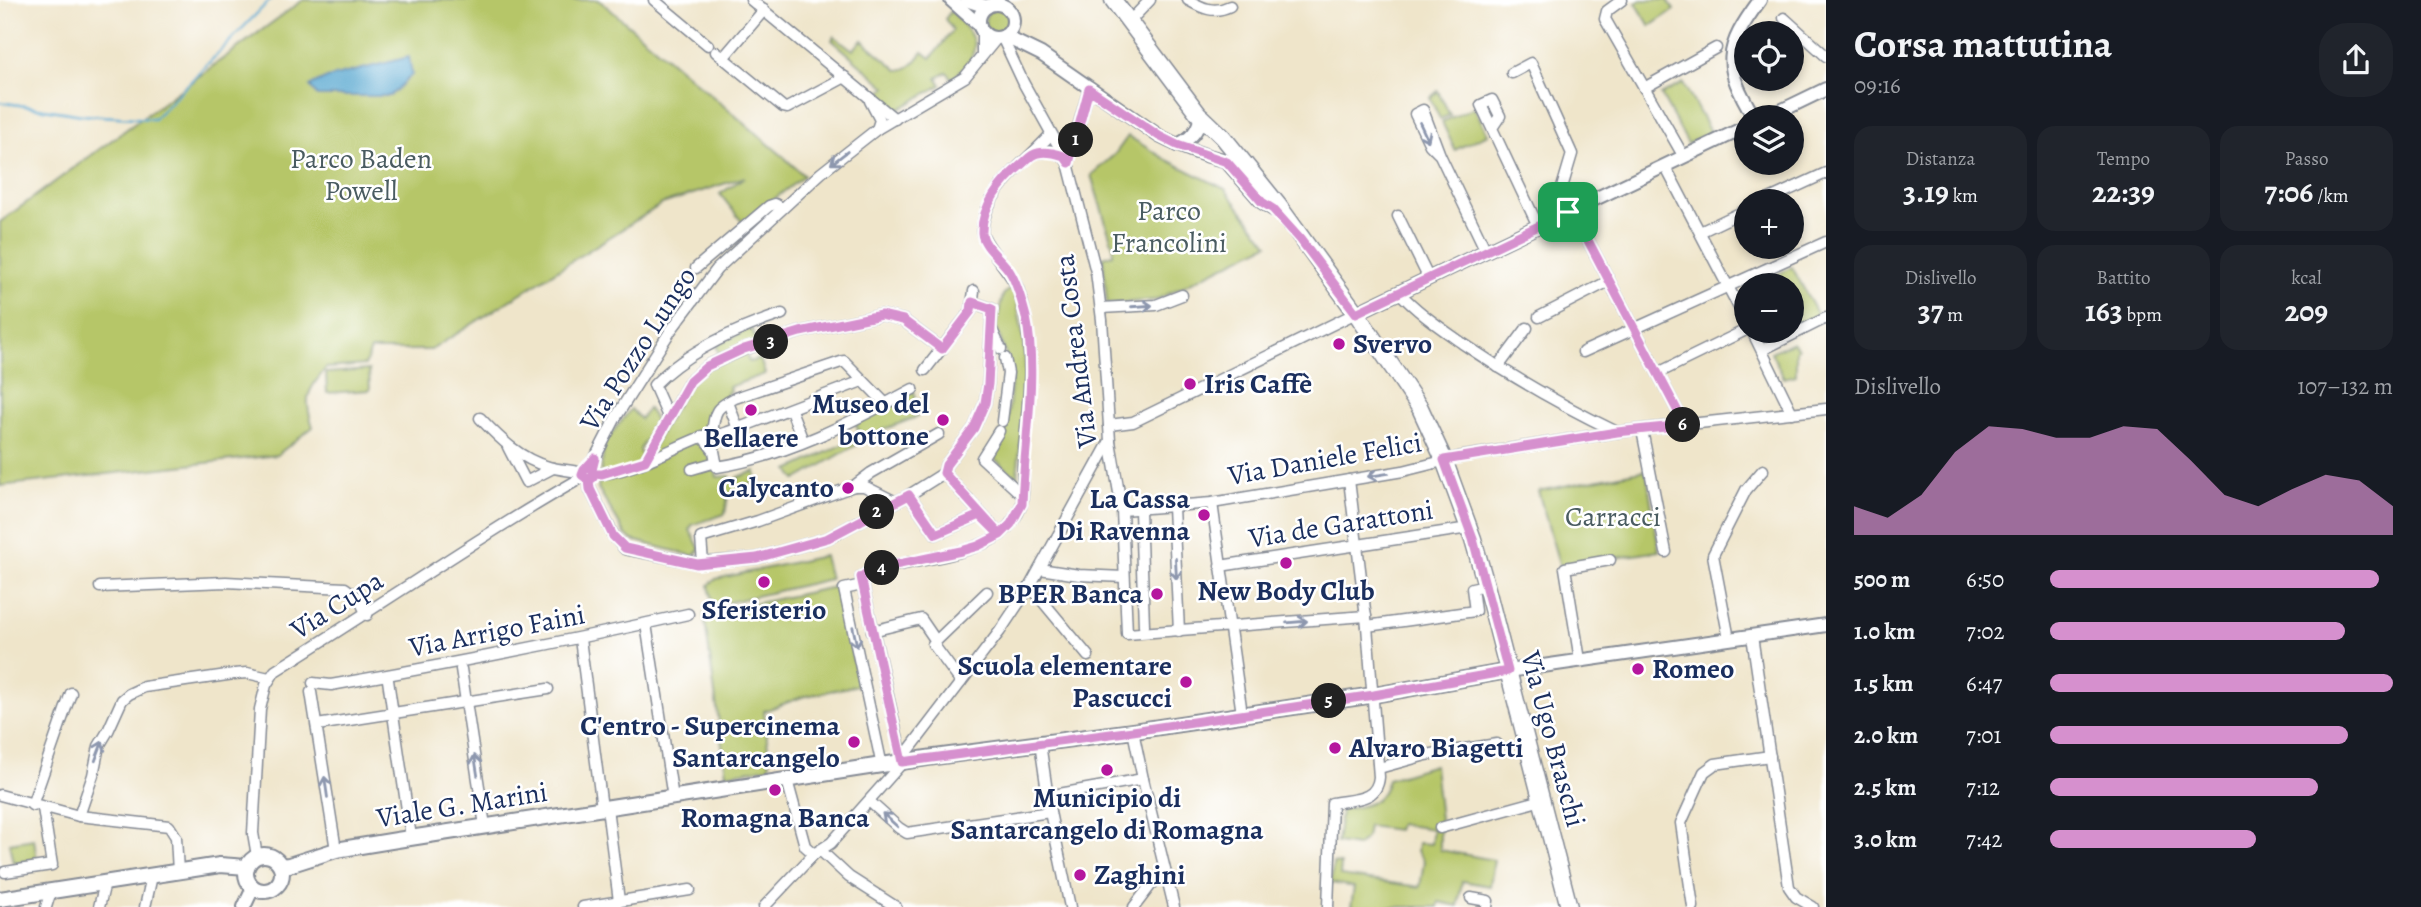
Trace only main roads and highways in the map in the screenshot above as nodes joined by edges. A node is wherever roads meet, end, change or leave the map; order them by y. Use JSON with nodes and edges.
{"nodes":[{"id":1,"x":1113,"y":0,"type":"edge"},
{"id":2,"x":1237,"y":163,"type":"junction"},
{"id":3,"x":1300,"y":239,"type":"junction"},
{"id":4,"x":1508,"y":671,"type":"junction"},
{"id":5,"x":281,"y":866,"type":"junction"},
{"id":6,"x":247,"y":867,"type":"junction"},
{"id":7,"x":0,"y":899,"type":"edge"},
{"id":8,"x":1569,"y":907,"type":"edge"}],
"edges":[{"from":1,"to":2,"type":"main road","name":"Via Ugo Braschi"},
{"from":2,"to":3,"type":"main road","name":"Via Ugo Braschi"},
{"from":2,"to":3,"type":"main road","name":"Via Ugo Braschi"},
{"from":3,"to":4,"type":"main road","name":"Via Ugo Braschi"},
{"from":4,"to":5,"type":"main road","name":"Viale G. Marini"},
{"from":4,"to":8,"type":"main road","name":"Via Ugo Braschi"},
{"from":5,"to":6,"type":"main road"},
{"from":5,"to":6,"type":"main road"},
{"from":6,"to":7,"type":"main road"}]}
